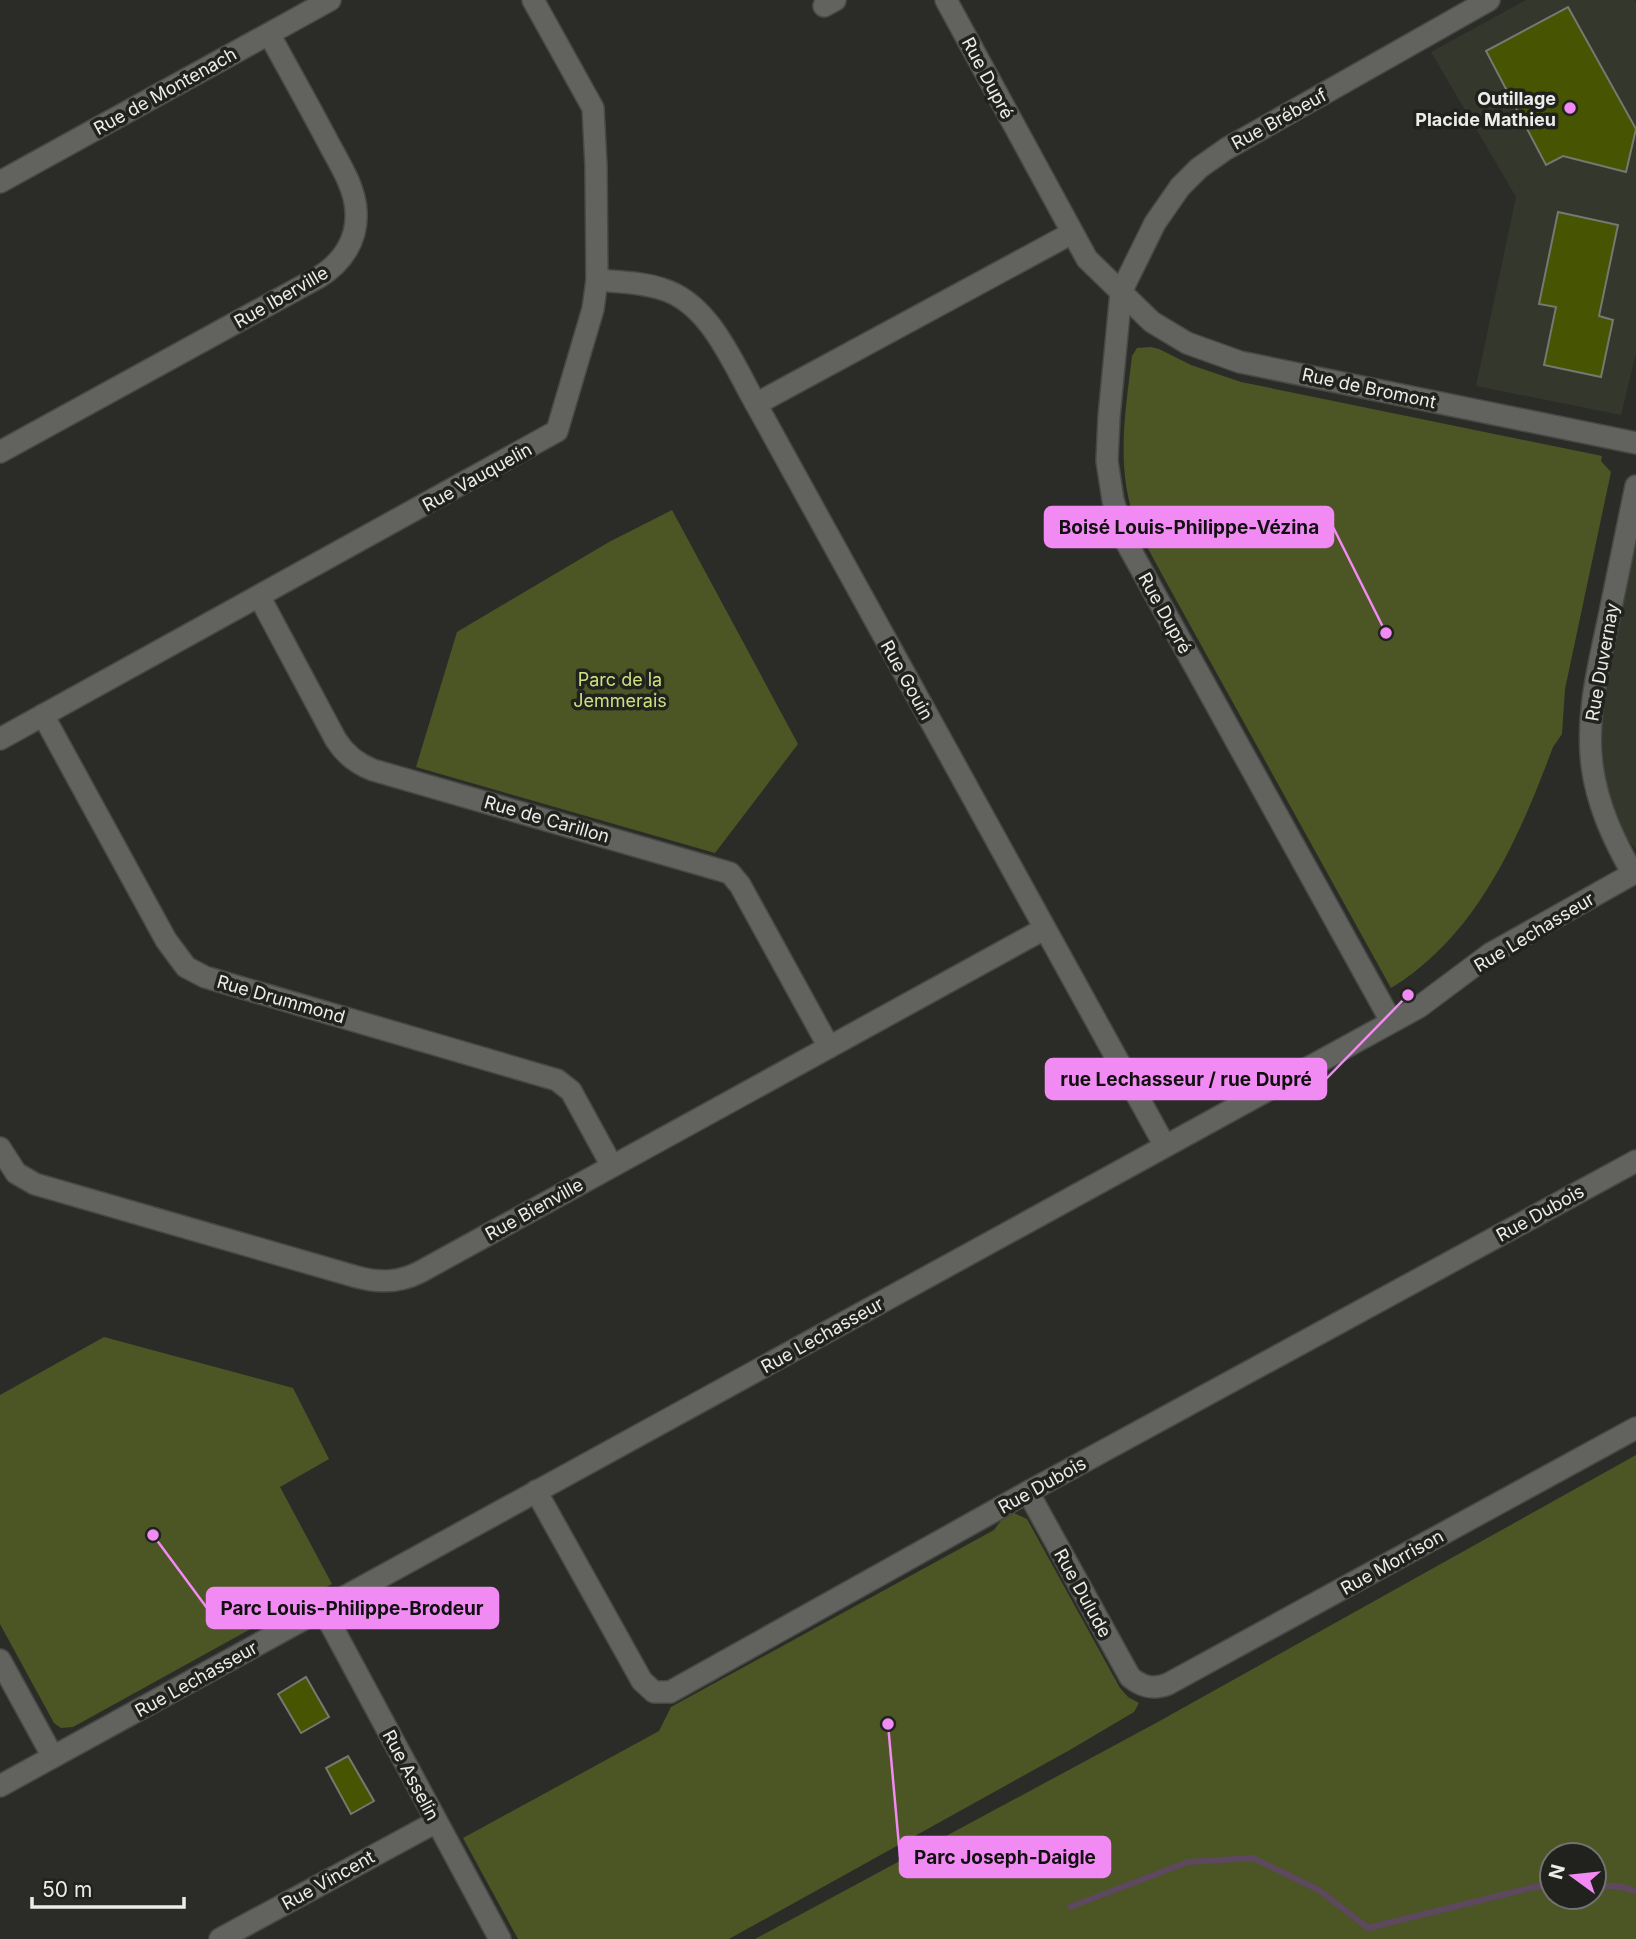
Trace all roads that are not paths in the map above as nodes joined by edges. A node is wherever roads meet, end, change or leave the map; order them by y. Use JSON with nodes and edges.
{"nodes":[{"id":1,"x":330,"y":0,"type":"edge"},
{"id":2,"x":533,"y":0,"type":"edge"},
{"id":3,"x":946,"y":0,"type":"edge"},
{"id":4,"x":1489,"y":0,"type":"edge"},
{"id":5,"x":269,"y":34,"type":"junction"},
{"id":6,"x":0,"y":181,"type":"edge"},
{"id":7,"x":1072,"y":233,"type":"junction"},
{"id":8,"x":597,"y":280,"type":"junction"},
{"id":9,"x":1121,"y":292,"type":"junction"},
{"id":10,"x":756,"y":404,"type":"junction"},
{"id":11,"x":1636,"y":443,"type":"edge"},
{"id":12,"x":0,"y":452,"type":"edge"},
{"id":13,"x":1636,"y":486,"type":"edge"},
{"id":14,"x":259,"y":596,"type":"junction"},
{"id":15,"x":43,"y":715,"type":"junction"},
{"id":16,"x":0,"y":739,"type":"edge"},
{"id":17,"x":1634,"y":873,"type":"edge"},
{"id":18,"x":1044,"y":929,"type":"junction"},
{"id":19,"x":1391,"y":1021,"type":"junction"},
{"id":20,"x":829,"y":1047,"type":"junction"},
{"id":21,"x":1165,"y":1146,"type":"junction"},
{"id":22,"x":0,"y":1148,"type":"edge"},
{"id":23,"x":1636,"y":1161,"type":"edge"},
{"id":24,"x":612,"y":1166,"type":"junction"},
{"id":25,"x":1636,"y":1428,"type":"edge"},
{"id":26,"x":536,"y":1491,"type":"junction"},
{"id":27,"x":1028,"y":1492,"type":"junction"},
{"id":28,"x":323,"y":1610,"type":"junction"},
{"id":29,"x":0,"y":1660,"type":"edge"},
{"id":30,"x":1145,"y":1686,"type":"joint"},
{"id":31,"x":53,"y":1757,"type":"junction"},
{"id":32,"x":0,"y":1786,"type":"edge"},
{"id":33,"x":436,"y":1822,"type":"junction"},
{"id":34,"x":220,"y":1939,"type":"edge"},
{"id":35,"x":500,"y":1939,"type":"edge"}],
"edges":[{"from":1,"to":5,"type":"street","name":"Rue de Montenach"},
{"from":2,"to":8,"type":"street","name":"Rue Vauquelin"},
{"from":3,"to":7,"type":"street","name":"Rue Dupré"},
{"from":4,"to":9,"type":"street","name":"Rue Brébeuf"},
{"from":5,"to":6,"type":"street","name":"Rue de Montenach"},
{"from":5,"to":12,"type":"street","name":"Rue Iberville"},
{"from":7,"to":9,"type":"street","name":"Rue Dupré"},
{"from":7,"to":10,"type":"street"},
{"from":8,"to":10,"type":"street","name":"Rue Gouin"},
{"from":8,"to":14,"type":"street","name":"Rue Vauquelin"},
{"from":9,"to":11,"type":"street","name":"Rue de Bromont"},
{"from":9,"to":19,"type":"street","name":"Rue Dupré"},
{"from":10,"to":18,"type":"street","name":"Rue Gouin"},
{"from":13,"to":17,"type":"street","name":"Rue Duvernay"},
{"from":14,"to":15,"type":"street","name":"Rue Vauquelin"},
{"from":14,"to":20,"type":"street","name":"Rue de Carillon"},
{"from":15,"to":16,"type":"street","name":"Rue Vauquelin"},
{"from":15,"to":24,"type":"street","name":"Rue Drummond"},
{"from":17,"to":19,"type":"street","name":"Rue Lechasseur"},
{"from":18,"to":20,"type":"street","name":"Rue Bienville"},
{"from":18,"to":21,"type":"street","name":"Rue Gouin"},
{"from":19,"to":21,"type":"street","name":"Rue Lechasseur"},
{"from":20,"to":24,"type":"street","name":"Rue Bienville"},
{"from":21,"to":26,"type":"street","name":"Rue Lechasseur"},
{"from":22,"to":24,"type":"street","name":"Rue Bienville"},
{"from":23,"to":27,"type":"street","name":"Rue Dubois"},
{"from":25,"to":30,"type":"street","name":"Rue Morrison"},
{"from":26,"to":27,"type":"street","name":"Rue Dubois"},
{"from":26,"to":28,"type":"street","name":"Rue Lechasseur"},
{"from":27,"to":30,"type":"street","name":"Rue Dulude"},
{"from":28,"to":31,"type":"street","name":"Rue Lechasseur"},
{"from":28,"to":33,"type":"street","name":"Rue Asselin"},
{"from":29,"to":31,"type":"street"},
{"from":31,"to":32,"type":"street","name":"Rue Lechasseur"},
{"from":33,"to":34,"type":"street","name":"Rue Vincent"},
{"from":33,"to":35,"type":"street","name":"Rue Asselin"}]}
